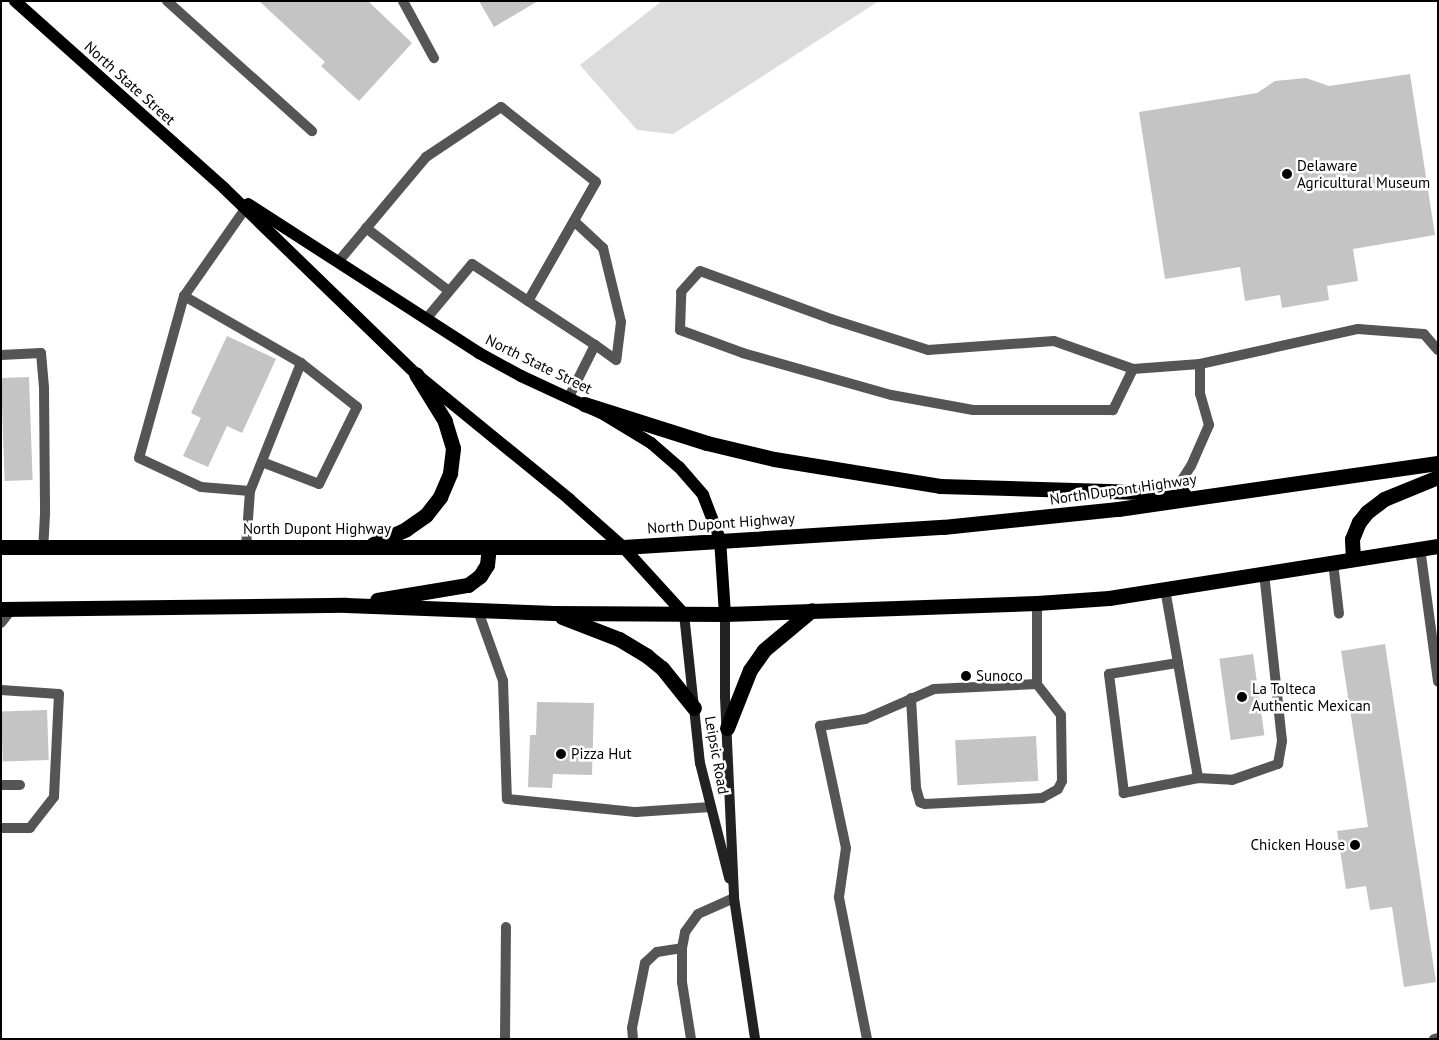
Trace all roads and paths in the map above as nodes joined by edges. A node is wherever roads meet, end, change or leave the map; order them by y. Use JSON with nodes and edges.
{"nodes":[{"id":1,"x":15,"y":1,"type":"edge"},
{"id":2,"x":167,"y":1,"type":"edge"},
{"id":3,"x":403,"y":1,"type":"edge"},
{"id":4,"x":434,"y":58,"type":"dead end"},
{"id":5,"x":312,"y":131,"type":"dead end"},
{"id":6,"x":224,"y":188,"type":"junction"},
{"id":7,"x":245,"y":209,"type":"junction"},
{"id":8,"x":574,"y":220,"type":"junction"},
{"id":9,"x":366,"y":228,"type":"junction"},
{"id":10,"x":338,"y":262,"type":"junction"},
{"id":11,"x":449,"y":291,"type":"junction"},
{"id":12,"x":184,"y":296,"type":"junction"},
{"id":13,"x":528,"y":301,"type":"junction"},
{"id":14,"x":426,"y":319,"type":"junction"},
{"id":15,"x":595,"y":345,"type":"junction"},
{"id":16,"x":1438,"y":350,"type":"edge"},
{"id":17,"x":1,"y":354,"type":"edge"},
{"id":18,"x":301,"y":363,"type":"junction"},
{"id":19,"x":1200,"y":364,"type":"junction"},
{"id":20,"x":1133,"y":369,"type":"junction"},
{"id":21,"x":416,"y":374,"type":"junction"},
{"id":22,"x":569,"y":397,"type":"junction"},
{"id":23,"x":584,"y":404,"type":"junction"},
{"id":24,"x":262,"y":462,"type":"junction"},
{"id":25,"x":1438,"y":463,"type":"edge"},
{"id":26,"x":1438,"y":477,"type":"edge"},
{"id":27,"x":250,"y":491,"type":"junction"},
{"id":28,"x":1174,"y":492,"type":"junction"},
{"id":29,"x":1219,"y":494,"type":"junction"},
{"id":30,"x":720,"y":540,"type":"junction"},
{"id":31,"x":1438,"y":546,"type":"edge"},
{"id":32,"x":1,"y":547,"type":"edge"},
{"id":33,"x":43,"y":547,"type":"junction"},
{"id":34,"x":246,"y":547,"type":"junction"},
{"id":35,"x":367,"y":547,"type":"junction"},
{"id":36,"x":489,"y":547,"type":"junction"},
{"id":37,"x":623,"y":547,"type":"junction"},
{"id":38,"x":1420,"y":548,"type":"junction"},
{"id":39,"x":1353,"y":559,"type":"junction"},
{"id":40,"x":1333,"y":562,"type":"junction"},
{"id":41,"x":1264,"y":573,"type":"junction"},
{"id":42,"x":1165,"y":589,"type":"junction"},
{"id":43,"x":1037,"y":603,"type":"junction"},
{"id":44,"x":346,"y":605,"type":"junction"},
{"id":45,"x":7,"y":609,"type":"edge"},
{"id":46,"x":812,"y":610,"type":"junction"},
{"id":47,"x":478,"y":611,"type":"junction"},
{"id":48,"x":554,"y":614,"type":"junction"},
{"id":49,"x":684,"y":614,"type":"junction"},
{"id":50,"x":725,"y":614,"type":"junction"},
{"id":51,"x":1339,"y":614,"type":"dead end"},
{"id":52,"x":1,"y":623,"type":"edge"},
{"id":53,"x":1434,"y":631,"type":"edge"},
{"id":54,"x":1178,"y":663,"type":"junction"},
{"id":55,"x":1438,"y":682,"type":"edge"},
{"id":56,"x":1037,"y":684,"type":"junction"},
{"id":57,"x":1,"y":690,"type":"edge"},
{"id":58,"x":911,"y":698,"type":"junction"},
{"id":59,"x":694,"y":708,"type":"junction"},
{"id":60,"x":727,"y":728,"type":"junction"},
{"id":61,"x":1198,"y":778,"type":"junction"},
{"id":62,"x":1,"y":785,"type":"edge"},
{"id":63,"x":20,"y":785,"type":"dead end"},
{"id":64,"x":711,"y":807,"type":"junction"},
{"id":65,"x":1,"y":828,"type":"edge"},
{"id":66,"x":734,"y":898,"type":"junction"},
{"id":67,"x":506,"y":928,"type":"dead end"},
{"id":68,"x":682,"y":948,"type":"junction"},
{"id":69,"x":1438,"y":1038,"type":"edge"},
{"id":70,"x":505,"y":1039,"type":"edge"},
{"id":71,"x":633,"y":1039,"type":"edge"},
{"id":72,"x":691,"y":1039,"type":"edge"},
{"id":73,"x":755,"y":1039,"type":"edge"},
{"id":74,"x":867,"y":1039,"type":"edge"},
{"id":75,"x":1434,"y":1039,"type":"edge"}],
"edges":[{"from":1,"to":6,"type":"main road","name":"North State Street"},
{"from":2,"to":5,"type":"street"},
{"from":3,"to":4,"type":"street"},
{"from":6,"to":7,"type":"main road","name":"North State Street"},
{"from":6,"to":10,"type":"main road","name":"North State Street"},
{"from":7,"to":12,"type":"street"},
{"from":7,"to":21,"type":"main road","name":"North State Street"},
{"from":8,"to":9,"type":"street"},
{"from":8,"to":13,"type":"street"},
{"from":8,"to":15,"type":"street"},
{"from":9,"to":10,"type":"street"},
{"from":9,"to":11,"type":"street"},
{"from":10,"to":14,"type":"main road","name":"North State Street"},
{"from":11,"to":13,"type":"street"},
{"from":11,"to":14,"type":"street"},
{"from":12,"to":18,"type":"street"},
{"from":12,"to":27,"type":"street"},
{"from":13,"to":15,"type":"street"},
{"from":14,"to":22,"type":"main road","name":"North State Street"},
{"from":15,"to":22,"type":"street"},
{"from":16,"to":19,"type":"street"},
{"from":17,"to":33,"type":"street"},
{"from":18,"to":24,"type":"street"},
{"from":18,"to":24,"type":"street"},
{"from":19,"to":20,"type":"street"},
{"from":19,"to":28,"type":"street"},
{"from":20,"to":20,"type":"street"},
{"from":21,"to":35,"type":"highway"},
{"from":21,"to":37,"type":"main road","name":"North State Street"},
{"from":22,"to":23,"type":"main road","name":"North State Street"},
{"from":23,"to":28,"type":"highway"},
{"from":23,"to":30,"type":"main road","name":"North State Street"},
{"from":24,"to":27,"type":"street"},
{"from":25,"to":29,"type":"highway","name":"North Dupont Highway"},
{"from":26,"to":39,"type":"highway"},
{"from":27,"to":34,"type":"street"},
{"from":28,"to":29,"type":"highway"},
{"from":29,"to":30,"type":"highway","name":"North Dupont Highway"},
{"from":30,"to":37,"type":"highway","name":"North Dupont Highway"},
{"from":30,"to":50,"type":"main road","name":"North State Street"},
{"from":31,"to":38,"type":"highway"},
{"from":32,"to":33,"type":"highway","name":"North Dupont Highway"},
{"from":33,"to":34,"type":"highway","name":"North Dupont Highway"},
{"from":34,"to":35,"type":"highway","name":"North Dupont Highway"},
{"from":35,"to":36,"type":"highway","name":"North Dupont Highway"},
{"from":36,"to":37,"type":"highway","name":"North Dupont Highway"},
{"from":36,"to":44,"type":"highway"},
{"from":37,"to":49,"type":"main road","name":"North State Street"},
{"from":38,"to":39,"type":"highway"},
{"from":38,"to":53,"type":"street"},
{"from":39,"to":40,"type":"highway"},
{"from":40,"to":41,"type":"highway"},
{"from":40,"to":51,"type":"street"},
{"from":41,"to":42,"type":"highway"},
{"from":41,"to":61,"type":"street"},
{"from":42,"to":43,"type":"highway"},
{"from":42,"to":54,"type":"street"},
{"from":43,"to":46,"type":"highway"},
{"from":43,"to":56,"type":"street"},
{"from":44,"to":45,"type":"highway"},
{"from":44,"to":47,"type":"highway"},
{"from":45,"to":52,"type":"street"},
{"from":46,"to":50,"type":"highway"},
{"from":46,"to":60,"type":"highway"},
{"from":47,"to":48,"type":"highway"},
{"from":47,"to":64,"type":"street"},
{"from":48,"to":49,"type":"highway"},
{"from":48,"to":59,"type":"highway"},
{"from":49,"to":50,"type":"highway"},
{"from":49,"to":59,"type":"street","name":"Leipsic Road"},
{"from":50,"to":60,"type":"street","name":"Leipsic Road"},
{"from":53,"to":55,"type":"street"},
{"from":54,"to":61,"type":"street"},
{"from":54,"to":61,"type":"street"},
{"from":56,"to":58,"type":"street"},
{"from":56,"to":58,"type":"street"},
{"from":57,"to":65,"type":"street"},
{"from":58,"to":74,"type":"street"},
{"from":59,"to":64,"type":"street","name":"Leipsic Road"},
{"from":60,"to":66,"type":"street","name":"Leipsic Road"},
{"from":62,"to":63,"type":"street"},
{"from":64,"to":66,"type":"street","name":"Leipsic Road"},
{"from":66,"to":68,"type":"street"},
{"from":66,"to":73,"type":"street","name":"Leipsic Road"},
{"from":67,"to":70,"type":"street"},
{"from":68,"to":71,"type":"street"},
{"from":68,"to":72,"type":"street"},
{"from":69,"to":75,"type":"street"}]}
